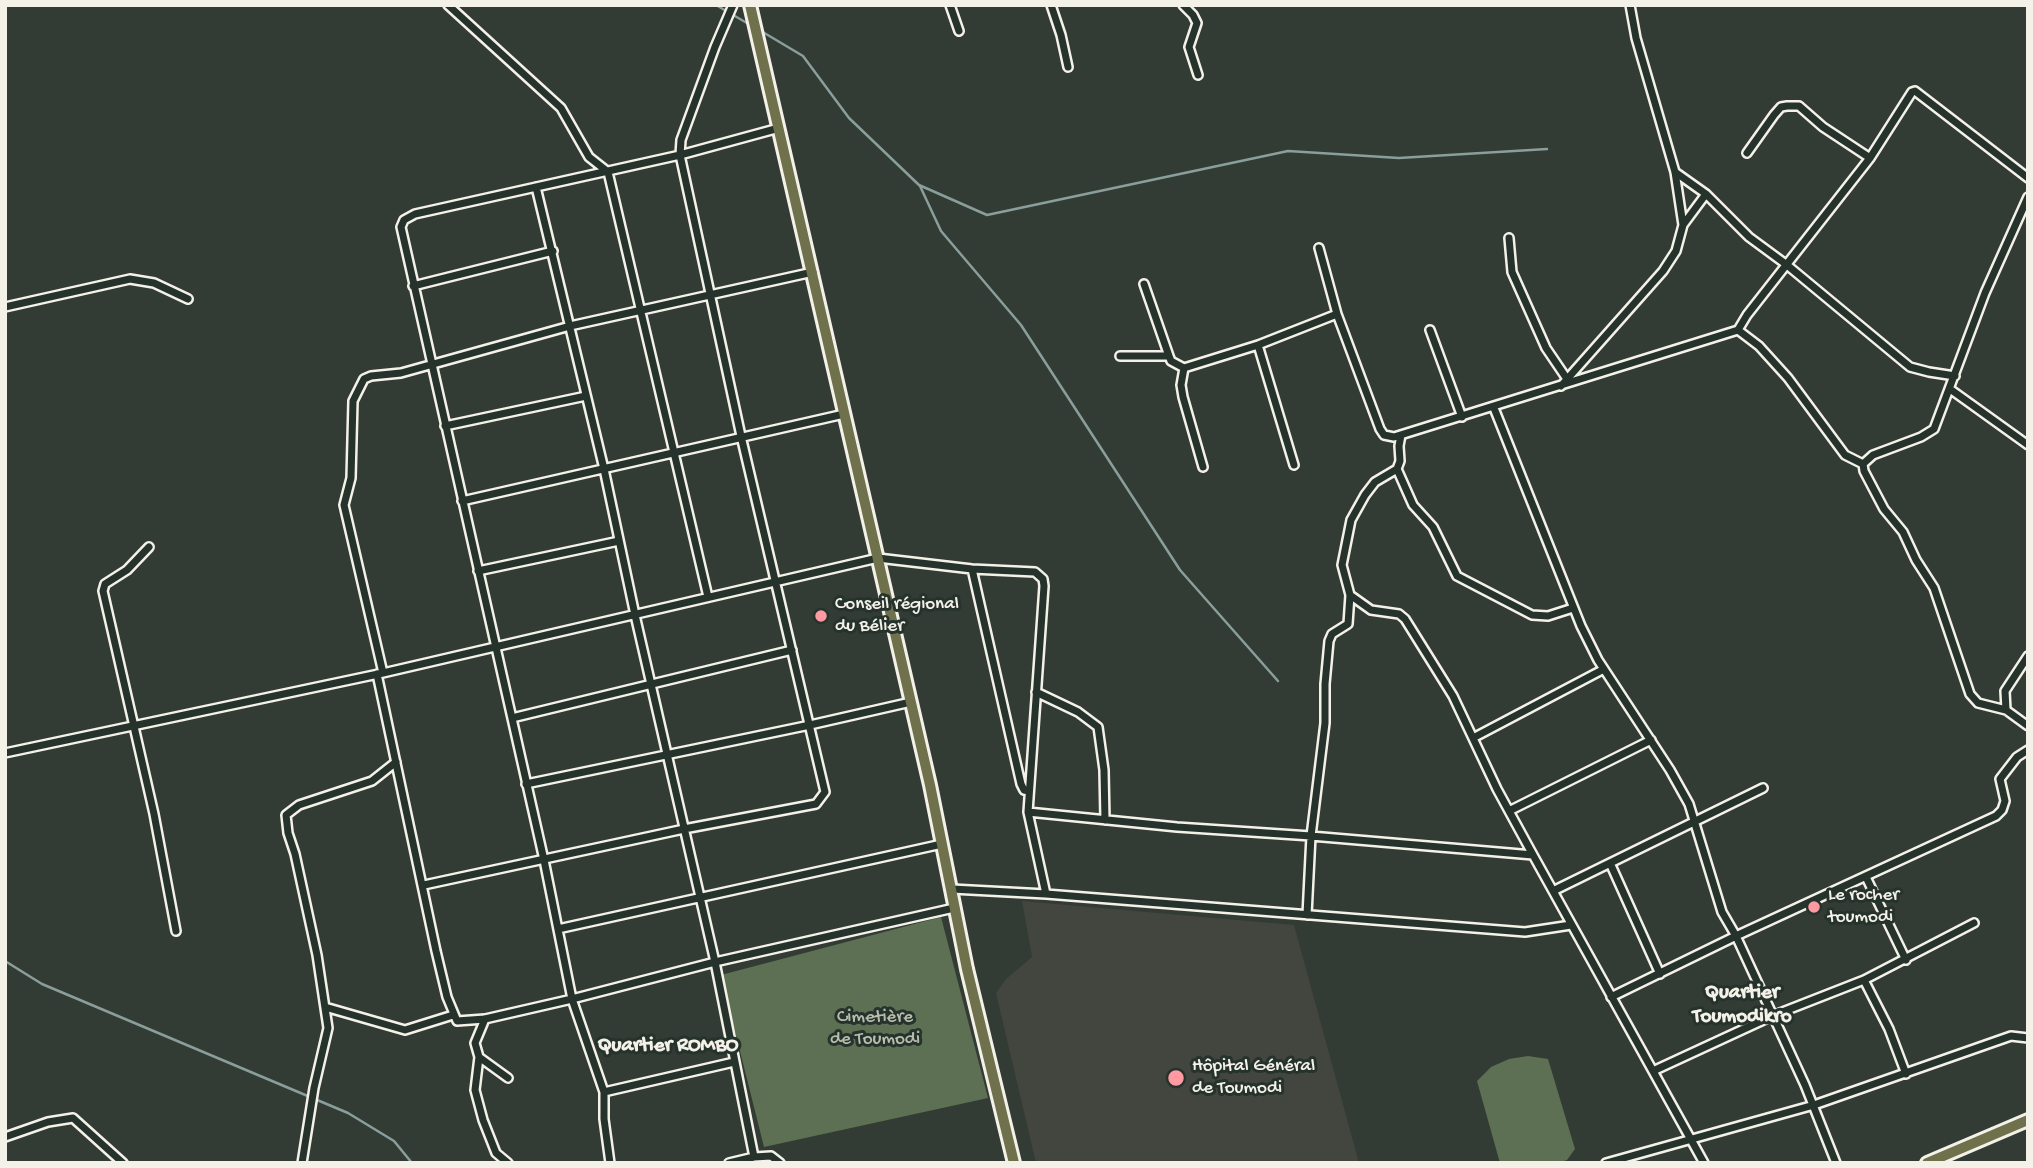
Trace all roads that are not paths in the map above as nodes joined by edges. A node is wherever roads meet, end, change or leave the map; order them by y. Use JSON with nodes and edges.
{"nodes":[{"id":1,"x":448,"y":5,"type":"edge"},
{"id":2,"x":733,"y":5,"type":"edge"},
{"id":3,"x":750,"y":5,"type":"edge"},
{"id":4,"x":950,"y":5,"type":"edge"},
{"id":5,"x":1051,"y":5,"type":"edge"},
{"id":6,"x":1183,"y":5,"type":"edge"},
{"id":7,"x":1630,"y":5,"type":"edge"},
{"id":8,"x":959,"y":31,"type":"dead end"},
{"id":9,"x":1068,"y":67,"type":"dead end"},
{"id":10,"x":1198,"y":75,"type":"dead end"},
{"id":11,"x":779,"y":128,"type":"junction"},
{"id":12,"x":1747,"y":153,"type":"dead end"},
{"id":13,"x":680,"y":155,"type":"junction"},
{"id":14,"x":1870,"y":158,"type":"junction"},
{"id":15,"x":608,"y":172,"type":"junction"},
{"id":16,"x":1675,"y":172,"type":"junction"},
{"id":17,"x":2028,"y":178,"type":"edge"},
{"id":18,"x":537,"y":187,"type":"junction"},
{"id":19,"x":1706,"y":194,"type":"junction"},
{"id":20,"x":2028,"y":197,"type":"edge"},
{"id":21,"x":1683,"y":225,"type":"junction"},
{"id":22,"x":1509,"y":238,"type":"dead end"},
{"id":23,"x":1319,"y":248,"type":"dead end"},
{"id":24,"x":553,"y":251,"type":"junction"},
{"id":25,"x":1787,"y":265,"type":"junction"},
{"id":26,"x":813,"y":272,"type":"junction"},
{"id":27,"x":1144,"y":284,"type":"dead end"},
{"id":28,"x":413,"y":286,"type":"junction"},
{"id":29,"x":712,"y":294,"type":"junction"},
{"id":30,"x":188,"y":299,"type":"dead end"},
{"id":31,"x":5,"y":307,"type":"edge"},
{"id":32,"x":640,"y":311,"type":"junction"},
{"id":33,"x":1337,"y":314,"type":"junction"},
{"id":34,"x":570,"y":326,"type":"junction"},
{"id":35,"x":1430,"y":330,"type":"dead end"},
{"id":36,"x":1738,"y":330,"type":"junction"},
{"id":37,"x":1258,"y":345,"type":"junction"},
{"id":38,"x":1120,"y":356,"type":"dead end"},
{"id":39,"x":1168,"y":356,"type":"junction"},
{"id":40,"x":431,"y":363,"type":"junction"},
{"id":41,"x":1184,"y":368,"type":"junction"},
{"id":42,"x":1955,"y":376,"type":"junction"},
{"id":43,"x":1567,"y":379,"type":"junction"},
{"id":44,"x":1561,"y":386,"type":"junction"},
{"id":45,"x":1950,"y":389,"type":"junction"},
{"id":46,"x":586,"y":396,"type":"junction"},
{"id":47,"x":1494,"y":408,"type":"junction"},
{"id":48,"x":845,"y":415,"type":"junction"},
{"id":49,"x":1462,"y":417,"type":"junction"},
{"id":50,"x":445,"y":426,"type":"junction"},
{"id":51,"x":1401,"y":435,"type":"junction"},
{"id":52,"x":741,"y":436,"type":"junction"},
{"id":53,"x":2028,"y":445,"type":"edge"},
{"id":54,"x":674,"y":452,"type":"junction"},
{"id":55,"x":1863,"y":464,"type":"junction"},
{"id":56,"x":1294,"y":465,"type":"dead end"},
{"id":57,"x":1203,"y":467,"type":"dead end"},
{"id":58,"x":604,"y":468,"type":"junction"},
{"id":59,"x":1397,"y":469,"type":"junction"},
{"id":60,"x":462,"y":501,"type":"junction"},
{"id":61,"x":619,"y":541,"type":"junction"},
{"id":62,"x":149,"y":547,"type":"dead end"},
{"id":63,"x":878,"y":558,"type":"junction"},
{"id":64,"x":972,"y":569,"type":"junction"},
{"id":65,"x":478,"y":571,"type":"junction"},
{"id":66,"x":776,"y":581,"type":"junction"},
{"id":67,"x":1350,"y":595,"type":"junction"},
{"id":68,"x":708,"y":597,"type":"junction"},
{"id":69,"x":1573,"y":608,"type":"junction"},
{"id":70,"x":635,"y":615,"type":"junction"},
{"id":71,"x":495,"y":647,"type":"junction"},
{"id":72,"x":792,"y":650,"type":"junction"},
{"id":73,"x":2028,"y":656,"type":"edge"},
{"id":74,"x":1604,"y":669,"type":"junction"},
{"id":75,"x":380,"y":674,"type":"junction"},
{"id":76,"x":651,"y":685,"type":"junction"},
{"id":77,"x":1036,"y":692,"type":"junction"},
{"id":78,"x":911,"y":702,"type":"junction"},
{"id":79,"x":2006,"y":710,"type":"junction"},
{"id":80,"x":512,"y":718,"type":"junction"},
{"id":81,"x":810,"y":725,"type":"junction"},
{"id":82,"x":2028,"y":726,"type":"edge"},
{"id":83,"x":135,"y":727,"type":"junction"},
{"id":84,"x":1473,"y":738,"type":"junction"},
{"id":85,"x":1651,"y":740,"type":"junction"},
{"id":86,"x":2028,"y":750,"type":"edge"},
{"id":87,"x":5,"y":753,"type":"edge"},
{"id":88,"x":667,"y":756,"type":"junction"},
{"id":89,"x":396,"y":762,"type":"junction"},
{"id":90,"x":526,"y":785,"type":"junction"},
{"id":91,"x":1763,"y":788,"type":"dead end"},
{"id":92,"x":1029,"y":791,"type":"junction"},
{"id":93,"x":1509,"y":811,"type":"junction"},
{"id":94,"x":1028,"y":812,"type":"junction"},
{"id":95,"x":1105,"y":820,"type":"junction"},
{"id":96,"x":1696,"y":822,"type":"junction"},
{"id":97,"x":684,"y":829,"type":"junction"},
{"id":98,"x":1311,"y":836,"type":"junction"},
{"id":99,"x":942,"y":844,"type":"junction"},
{"id":100,"x":1533,"y":855,"type":"junction"},
{"id":101,"x":544,"y":860,"type":"junction"},
{"id":102,"x":1610,"y":863,"type":"junction"},
{"id":103,"x":1866,"y":877,"type":"junction"},
{"id":104,"x":424,"y":885,"type":"junction"},
{"id":105,"x":952,"y":889,"type":"junction"},
{"id":106,"x":1553,"y":891,"type":"junction"},
{"id":107,"x":1046,"y":894,"type":"junction"},
{"id":108,"x":700,"y":898,"type":"junction"},
{"id":109,"x":954,"y":908,"type":"junction"},
{"id":110,"x":1307,"y":915,"type":"junction"},
{"id":111,"x":1974,"y":923,"type":"dead end"},
{"id":112,"x":1571,"y":925,"type":"junction"},
{"id":113,"x":558,"y":929,"type":"junction"},
{"id":114,"x":176,"y":930,"type":"dead end"},
{"id":115,"x":1736,"y":936,"type":"junction"},
{"id":116,"x":1906,"y":960,"type":"junction"},
{"id":117,"x":715,"y":962,"type":"junction"},
{"id":118,"x":1660,"y":974,"type":"junction"},
{"id":119,"x":1864,"y":980,"type":"junction"},
{"id":120,"x":1611,"y":997,"type":"junction"},
{"id":121,"x":572,"y":999,"type":"junction"},
{"id":122,"x":325,"y":1007,"type":"junction"},
{"id":123,"x":453,"y":1015,"type":"junction"},
{"id":124,"x":1773,"y":1016,"type":"junction"},
{"id":125,"x":485,"y":1018,"type":"junction"},
{"id":126,"x":2026,"y":1036,"type":"edge"},
{"id":127,"x":480,"y":1057,"type":"junction"},
{"id":128,"x":734,"y":1062,"type":"junction"},
{"id":129,"x":1653,"y":1071,"type":"junction"},
{"id":130,"x":1906,"y":1074,"type":"junction"},
{"id":131,"x":508,"y":1078,"type":"dead end"},
{"id":132,"x":604,"y":1092,"type":"junction"},
{"id":133,"x":1814,"y":1105,"type":"junction"},
{"id":134,"x":2028,"y":1119,"type":"edge"},
{"id":135,"x":5,"y":1137,"type":"edge"},
{"id":136,"x":1690,"y":1138,"type":"junction"},
{"id":137,"x":754,"y":1157,"type":"junction"},
{"id":138,"x":123,"y":1163,"type":"edge"},
{"id":139,"x":302,"y":1163,"type":"edge"},
{"id":140,"x":508,"y":1163,"type":"edge"},
{"id":141,"x":610,"y":1163,"type":"edge"},
{"id":142,"x":729,"y":1163,"type":"edge"},
{"id":143,"x":780,"y":1163,"type":"edge"},
{"id":144,"x":1014,"y":1163,"type":"edge"},
{"id":145,"x":1606,"y":1163,"type":"edge"},
{"id":146,"x":1704,"y":1163,"type":"edge"},
{"id":147,"x":1836,"y":1163,"type":"edge"},
{"id":148,"x":1927,"y":1163,"type":"edge"}],
"edges":[{"from":1,"to":15,"type":"street"},
{"from":2,"to":13,"type":"street"},
{"from":3,"to":11,"type":"main road"},
{"from":4,"to":8,"type":"street"},
{"from":5,"to":9,"type":"street"},
{"from":6,"to":10,"type":"street"},
{"from":7,"to":16,"type":"street"},
{"from":11,"to":13,"type":"street"},
{"from":11,"to":26,"type":"main road"},
{"from":12,"to":14,"type":"street"},
{"from":13,"to":15,"type":"street"},
{"from":13,"to":29,"type":"street"},
{"from":14,"to":17,"type":"street"},
{"from":14,"to":25,"type":"street"},
{"from":15,"to":18,"type":"street"},
{"from":15,"to":32,"type":"street"},
{"from":16,"to":19,"type":"street"},
{"from":16,"to":21,"type":"street"},
{"from":18,"to":24,"type":"street"},
{"from":18,"to":28,"type":"street"},
{"from":19,"to":21,"type":"street"},
{"from":19,"to":25,"type":"street"},
{"from":20,"to":42,"type":"street"},
{"from":21,"to":43,"type":"street"},
{"from":22,"to":43,"type":"street"},
{"from":23,"to":33,"type":"street"},
{"from":24,"to":28,"type":"street"},
{"from":24,"to":34,"type":"street"},
{"from":25,"to":36,"type":"street"},
{"from":25,"to":42,"type":"street"},
{"from":26,"to":29,"type":"street"},
{"from":26,"to":48,"type":"main road"},
{"from":27,"to":39,"type":"street"},
{"from":28,"to":40,"type":"street"},
{"from":29,"to":32,"type":"street"},
{"from":29,"to":52,"type":"street"},
{"from":30,"to":31,"type":"street"},
{"from":32,"to":34,"type":"street"},
{"from":32,"to":54,"type":"street"},
{"from":33,"to":37,"type":"street"},
{"from":33,"to":51,"type":"street"},
{"from":34,"to":40,"type":"street"},
{"from":34,"to":46,"type":"street"},
{"from":35,"to":49,"type":"street"},
{"from":36,"to":44,"type":"street"},
{"from":36,"to":55,"type":"street"},
{"from":37,"to":41,"type":"street"},
{"from":37,"to":56,"type":"street"},
{"from":38,"to":39,"type":"street"},
{"from":39,"to":41,"type":"street"},
{"from":40,"to":50,"type":"street"},
{"from":40,"to":75,"type":"street"},
{"from":41,"to":57,"type":"street"},
{"from":42,"to":45,"type":"street"},
{"from":43,"to":44,"type":"street"},
{"from":44,"to":47,"type":"street"},
{"from":45,"to":53,"type":"street"},
{"from":45,"to":55,"type":"street"},
{"from":46,"to":50,"type":"street"},
{"from":46,"to":58,"type":"street"},
{"from":47,"to":49,"type":"street"},
{"from":47,"to":69,"type":"street"},
{"from":48,"to":52,"type":"street"},
{"from":48,"to":63,"type":"main road"},
{"from":49,"to":51,"type":"street"},
{"from":50,"to":60,"type":"street"},
{"from":51,"to":59,"type":"street"},
{"from":52,"to":54,"type":"street"},
{"from":52,"to":66,"type":"street"},
{"from":54,"to":58,"type":"street"},
{"from":54,"to":68,"type":"street"},
{"from":55,"to":79,"type":"street"},
{"from":58,"to":60,"type":"street"},
{"from":58,"to":61,"type":"street"},
{"from":59,"to":67,"type":"street"},
{"from":59,"to":69,"type":"street"},
{"from":60,"to":65,"type":"street"},
{"from":61,"to":65,"type":"street"},
{"from":61,"to":70,"type":"street"},
{"from":62,"to":83,"type":"street"},
{"from":63,"to":64,"type":"street"},
{"from":63,"to":66,"type":"street"},
{"from":63,"to":78,"type":"main road"},
{"from":64,"to":77,"type":"street"},
{"from":64,"to":92,"type":"street"},
{"from":65,"to":71,"type":"street"},
{"from":66,"to":68,"type":"street"},
{"from":66,"to":72,"type":"street"},
{"from":67,"to":84,"type":"street"},
{"from":67,"to":98,"type":"street"},
{"from":68,"to":70,"type":"street"},
{"from":69,"to":74,"type":"street"},
{"from":70,"to":71,"type":"street"},
{"from":70,"to":76,"type":"street"},
{"from":71,"to":75,"type":"street"},
{"from":71,"to":80,"type":"street"},
{"from":72,"to":76,"type":"street"},
{"from":72,"to":81,"type":"street"},
{"from":73,"to":79,"type":"street"},
{"from":74,"to":84,"type":"street"},
{"from":74,"to":85,"type":"street"},
{"from":75,"to":83,"type":"street"},
{"from":75,"to":89,"type":"street"},
{"from":76,"to":80,"type":"street"},
{"from":76,"to":88,"type":"street"},
{"from":77,"to":92,"type":"street"},
{"from":77,"to":95,"type":"street"},
{"from":78,"to":81,"type":"street"},
{"from":78,"to":99,"type":"main road"},
{"from":79,"to":82,"type":"street"},
{"from":80,"to":90,"type":"street"},
{"from":81,"to":88,"type":"street"},
{"from":81,"to":97,"type":"street"},
{"from":83,"to":87,"type":"street"},
{"from":83,"to":114,"type":"street"},
{"from":84,"to":93,"type":"street"},
{"from":85,"to":93,"type":"street"},
{"from":85,"to":96,"type":"street"},
{"from":86,"to":103,"type":"street"},
{"from":88,"to":90,"type":"street"},
{"from":88,"to":97,"type":"street"},
{"from":89,"to":104,"type":"street"},
{"from":89,"to":122,"type":"street"},
{"from":90,"to":101,"type":"street"},
{"from":91,"to":96,"type":"street"},
{"from":92,"to":94,"type":"street"},
{"from":93,"to":100,"type":"street"},
{"from":94,"to":95,"type":"street"},
{"from":94,"to":107,"type":"street"},
{"from":95,"to":98,"type":"street"},
{"from":96,"to":102,"type":"street"},
{"from":96,"to":115,"type":"street"},
{"from":97,"to":101,"type":"street"},
{"from":97,"to":108,"type":"street"},
{"from":98,"to":100,"type":"street"},
{"from":98,"to":110,"type":"street"},
{"from":99,"to":105,"type":"main road"},
{"from":99,"to":108,"type":"street"},
{"from":100,"to":106,"type":"street"},
{"from":101,"to":104,"type":"street"},
{"from":101,"to":113,"type":"street"},
{"from":102,"to":106,"type":"street"},
{"from":102,"to":118,"type":"street"},
{"from":103,"to":115,"type":"street"},
{"from":103,"to":116,"type":"street"},
{"from":104,"to":123,"type":"street"},
{"from":105,"to":107,"type":"street"},
{"from":105,"to":109,"type":"main road"},
{"from":106,"to":112,"type":"street"},
{"from":107,"to":110,"type":"street"},
{"from":108,"to":113,"type":"street"},
{"from":108,"to":117,"type":"street"},
{"from":109,"to":117,"type":"street"},
{"from":109,"to":144,"type":"main road"},
{"from":110,"to":112,"type":"street"},
{"from":111,"to":116,"type":"street"},
{"from":112,"to":120,"type":"street"},
{"from":113,"to":121,"type":"street"},
{"from":115,"to":118,"type":"street"},
{"from":115,"to":124,"type":"street"},
{"from":116,"to":119,"type":"street"},
{"from":117,"to":121,"type":"street"},
{"from":117,"to":128,"type":"street"},
{"from":118,"to":120,"type":"street"},
{"from":119,"to":124,"type":"street"},
{"from":119,"to":130,"type":"street"},
{"from":120,"to":129,"type":"street"},
{"from":121,"to":125,"type":"street"},
{"from":121,"to":132,"type":"street"},
{"from":122,"to":123,"type":"street"},
{"from":122,"to":139,"type":"street"},
{"from":123,"to":125,"type":"street"},
{"from":124,"to":129,"type":"street"},
{"from":124,"to":133,"type":"street"},
{"from":125,"to":127,"type":"street"},
{"from":126,"to":130,"type":"street"},
{"from":127,"to":131,"type":"street"},
{"from":127,"to":140,"type":"street"},
{"from":128,"to":132,"type":"street"},
{"from":128,"to":137,"type":"street"},
{"from":129,"to":136,"type":"street"},
{"from":130,"to":133,"type":"street"},
{"from":132,"to":141,"type":"street"},
{"from":133,"to":136,"type":"street"},
{"from":133,"to":147,"type":"street"},
{"from":134,"to":148,"type":"main road"},
{"from":135,"to":138,"type":"street"},
{"from":136,"to":145,"type":"street"},
{"from":136,"to":146,"type":"street"},
{"from":137,"to":142,"type":"street"},
{"from":137,"to":143,"type":"street"}]}
